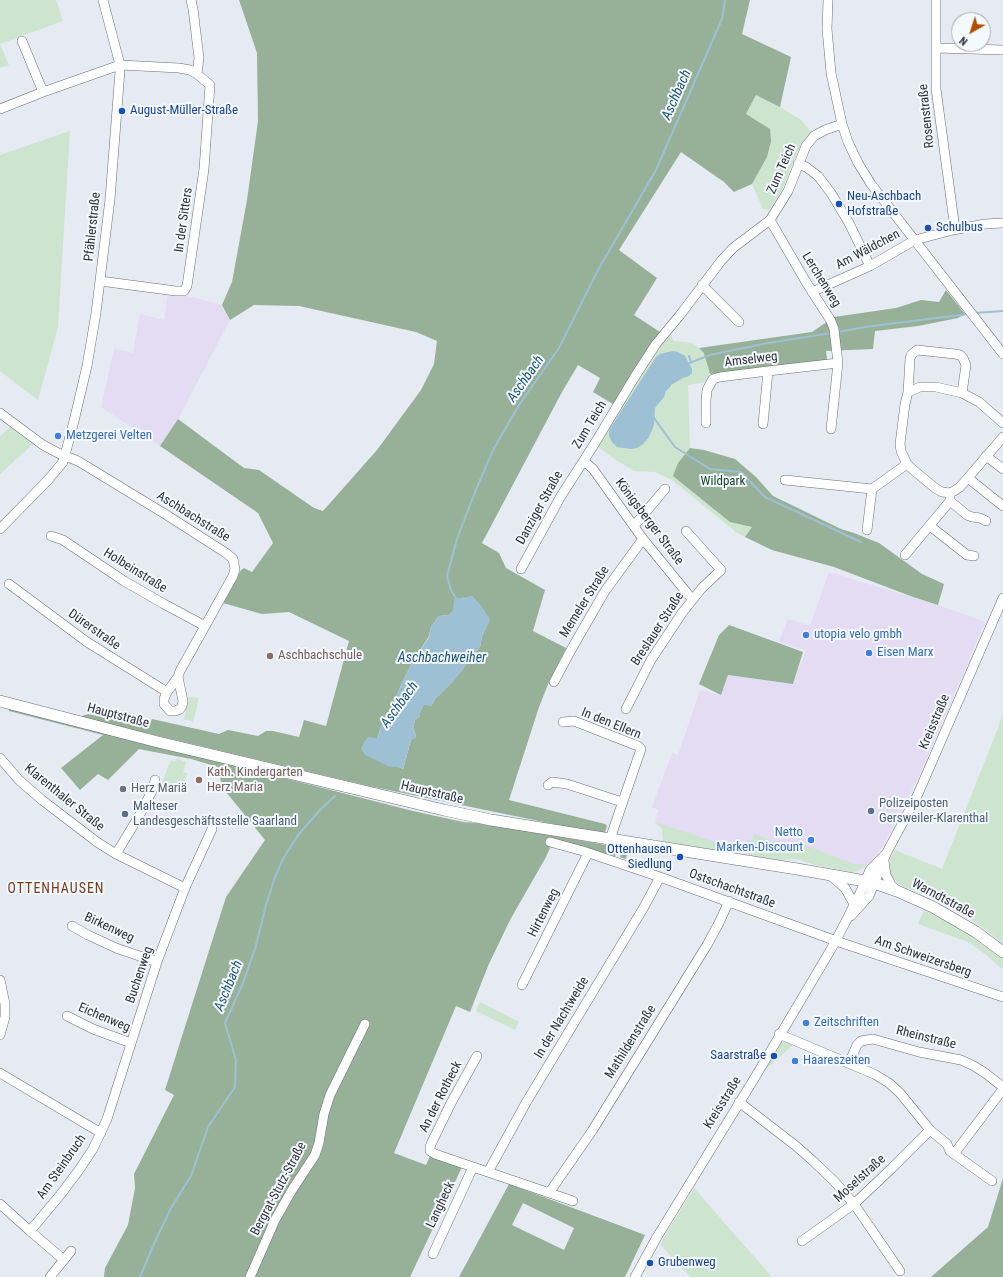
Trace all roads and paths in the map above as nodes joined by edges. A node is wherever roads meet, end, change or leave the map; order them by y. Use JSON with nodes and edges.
{"nodes":[{"id":1,"x":103,"y":0,"type":"edge"},
{"id":2,"x":191,"y":0,"type":"edge"},
{"id":3,"x":828,"y":0,"type":"edge"},
{"id":4,"x":936,"y":0,"type":"edge"},
{"id":5,"x":22,"y":41,"type":"dead end"},
{"id":6,"x":936,"y":48,"type":"junction"},
{"id":7,"x":1003,"y":50,"type":"edge"},
{"id":8,"x":120,"y":65,"type":"junction"},
{"id":9,"x":197,"y":74,"type":"junction"},
{"id":10,"x":43,"y":92,"type":"junction"},
{"id":11,"x":0,"y":109,"type":"edge"},
{"id":12,"x":842,"y":124,"type":"junction"},
{"id":13,"x":798,"y":164,"type":"junction"},
{"id":14,"x":770,"y":220,"type":"junction"},
{"id":15,"x":1003,"y":223,"type":"edge"},
{"id":16,"x":955,"y":229,"type":"junction"},
{"id":17,"x":915,"y":240,"type":"junction"},
{"id":18,"x":870,"y":266,"type":"junction"},
{"id":19,"x":100,"y":281,"type":"junction"},
{"id":20,"x":702,"y":285,"type":"junction"},
{"id":21,"x":812,"y":292,"type":"junction"},
{"id":22,"x":739,"y":322,"type":"dead end"},
{"id":23,"x":1003,"y":354,"type":"edge"},
{"id":24,"x":838,"y":361,"type":"junction"},
{"id":25,"x":768,"y":370,"type":"junction"},
{"id":26,"x":908,"y":392,"type":"junction"},
{"id":27,"x":962,"y":392,"type":"junction"},
{"id":28,"x":0,"y":413,"type":"edge"},
{"id":29,"x":706,"y":423,"type":"dead end"},
{"id":30,"x":1003,"y":423,"type":"edge"},
{"id":31,"x":763,"y":424,"type":"dead end"},
{"id":32,"x":831,"y":429,"type":"dead end"},
{"id":33,"x":1003,"y":437,"type":"edge"},
{"id":34,"x":66,"y":456,"type":"junction"},
{"id":35,"x":986,"y":456,"type":"junction"},
{"id":36,"x":584,"y":461,"type":"junction"},
{"id":37,"x":907,"y":464,"type":"junction"},
{"id":38,"x":1003,"y":469,"type":"edge"},
{"id":39,"x":968,"y":478,"type":"junction"},
{"id":40,"x":785,"y":480,"type":"dead end"},
{"id":41,"x":665,"y":489,"type":"dead end"},
{"id":42,"x":872,"y":489,"type":"junction"},
{"id":43,"x":950,"y":497,"type":"junction"},
{"id":44,"x":1003,"y":506,"type":"edge"},
{"id":45,"x":986,"y":521,"type":"dead end"},
{"id":46,"x":634,"y":526,"type":"junction"},
{"id":47,"x":930,"y":526,"type":"junction"},
{"id":48,"x":0,"y":529,"type":"edge"},
{"id":49,"x":867,"y":530,"type":"dead end"},
{"id":50,"x":686,"y":531,"type":"dead end"},
{"id":51,"x":52,"y":536,"type":"dead end"},
{"id":52,"x":643,"y":539,"type":"junction"},
{"id":53,"x":905,"y":555,"type":"dead end"},
{"id":54,"x":974,"y":556,"type":"dead end"},
{"id":55,"x":521,"y":569,"type":"dead end"},
{"id":56,"x":9,"y":584,"type":"dead end"},
{"id":57,"x":1003,"y":598,"type":"edge"},
{"id":58,"x":692,"y":599,"type":"junction"},
{"id":59,"x":205,"y":626,"type":"junction"},
{"id":60,"x":178,"y":677,"type":"junction"},
{"id":61,"x":554,"y":682,"type":"dead end"},
{"id":62,"x":167,"y":692,"type":"junction"},
{"id":63,"x":0,"y":701,"type":"edge"},
{"id":64,"x":626,"y":709,"type":"dead end"},
{"id":65,"x":563,"y":722,"type":"dead end"},
{"id":66,"x":0,"y":758,"type":"edge"},
{"id":67,"x":155,"y":780,"type":"dead end"},
{"id":68,"x":548,"y":785,"type":"dead end"},
{"id":69,"x":622,"y":802,"type":"junction"},
{"id":70,"x":212,"y":829,"type":"dead end"},
{"id":71,"x":610,"y":839,"type":"junction"},
{"id":72,"x":550,"y":842,"type":"dead end"},
{"id":73,"x":588,"y":853,"type":"junction"},
{"id":74,"x":116,"y":854,"type":"junction"},
{"id":75,"x":885,"y":856,"type":"junction"},
{"id":76,"x":830,"y":875,"type":"junction"},
{"id":77,"x":660,"y":877,"type":"junction"},
{"id":78,"x":869,"y":882,"type":"junction"},
{"id":79,"x":185,"y":888,"type":"junction"},
{"id":80,"x":897,"y":891,"type":"junction"},
{"id":81,"x":729,"y":901,"type":"junction"},
{"id":82,"x":854,"y":904,"type":"junction"},
{"id":83,"x":845,"y":923,"type":"junction"},
{"id":84,"x":72,"y":926,"type":"dead end"},
{"id":85,"x":835,"y":941,"type":"junction"},
{"id":86,"x":1003,"y":952,"type":"edge"},
{"id":87,"x":157,"y":962,"type":"junction"},
{"id":88,"x":0,"y":980,"type":"edge"},
{"id":89,"x":522,"y":985,"type":"dead end"},
{"id":90,"x":1003,"y":997,"type":"edge"},
{"id":91,"x":68,"y":1016,"type":"dead end"},
{"id":92,"x":365,"y":1024,"type":"dead end"},
{"id":93,"x":780,"y":1034,"type":"junction"},
{"id":94,"x":0,"y":1036,"type":"edge"},
{"id":95,"x":131,"y":1043,"type":"junction"},
{"id":96,"x":476,"y":1056,"type":"dead end"},
{"id":97,"x":849,"y":1063,"type":"junction"},
{"id":98,"x":0,"y":1073,"type":"edge"},
{"id":99,"x":1003,"y":1088,"type":"edge"},
{"id":100,"x":739,"y":1102,"type":"junction"},
{"id":101,"x":930,"y":1130,"type":"junction"},
{"id":102,"x":101,"y":1133,"type":"junction"},
{"id":103,"x":954,"y":1154,"type":"junction"},
{"id":104,"x":473,"y":1167,"type":"junction"},
{"id":105,"x":488,"y":1172,"type":"junction"},
{"id":106,"x":992,"y":1181,"type":"dead end"},
{"id":107,"x":549,"y":1193,"type":"junction"},
{"id":108,"x":573,"y":1201,"type":"dead end"},
{"id":109,"x":0,"y":1204,"type":"edge"},
{"id":110,"x":854,"y":1204,"type":"junction"},
{"id":111,"x":30,"y":1231,"type":"junction"},
{"id":112,"x":802,"y":1241,"type":"dead end"},
{"id":113,"x":71,"y":1250,"type":"dead end"},
{"id":114,"x":433,"y":1254,"type":"dead end"},
{"id":115,"x":64,"y":1260,"type":"junction"},
{"id":116,"x":900,"y":1271,"type":"dead end"},
{"id":117,"x":50,"y":1277,"type":"edge"},
{"id":118,"x":250,"y":1277,"type":"edge"},
{"id":119,"x":635,"y":1277,"type":"edge"}],
"edges":[{"from":1,"to":8,"type":"street","name":"Pfählerstraße"},
{"from":2,"to":9,"type":"street"},
{"from":3,"to":12,"type":"street"},
{"from":4,"to":6,"type":"street","name":"Rosenstraße"},
{"from":5,"to":10,"type":"street"},
{"from":6,"to":7,"type":"street"},
{"from":6,"to":16,"type":"street","name":"Rosenstraße"},
{"from":8,"to":9,"type":"street","name":"In der Sitters"},
{"from":8,"to":10,"type":"street"},
{"from":8,"to":19,"type":"street","name":"Pfählerstraße"},
{"from":9,"to":19,"type":"street","name":"In der Sitters"},
{"from":10,"to":11,"type":"street"},
{"from":12,"to":13,"type":"street","name":"Zum Teich"},
{"from":12,"to":17,"type":"street"},
{"from":13,"to":14,"type":"street","name":"Zum Teich"},
{"from":13,"to":18,"type":"street"},
{"from":14,"to":20,"type":"street","name":"Zum Teich"},
{"from":14,"to":21,"type":"street","name":"Lerchenweg"},
{"from":15,"to":16,"type":"street","name":"Am Wäldchen"},
{"from":16,"to":17,"type":"street","name":"Am Wäldchen"},
{"from":17,"to":18,"type":"street","name":"Am Wäldchen"},
{"from":17,"to":23,"type":"street"},
{"from":18,"to":21,"type":"street","name":"Am Wäldchen"},
{"from":19,"to":34,"type":"street","name":"Pfählerstraße"},
{"from":20,"to":22,"type":"street"},
{"from":20,"to":36,"type":"street","name":"Zum Teich"},
{"from":21,"to":24,"type":"street","name":"Lerchenweg"},
{"from":24,"to":25,"type":"street","name":"Amselweg"},
{"from":24,"to":32,"type":"street","name":"Lerchenweg"},
{"from":25,"to":29,"type":"street","name":"Amselweg"},
{"from":25,"to":31,"type":"street"},
{"from":26,"to":27,"type":"street"},
{"from":26,"to":27,"type":"street"},
{"from":26,"to":37,"type":"street"},
{"from":27,"to":30,"type":"street"},
{"from":28,"to":34,"type":"street","name":"Aschbachstraße"},
{"from":33,"to":35,"type":"street"},
{"from":34,"to":48,"type":"street"},
{"from":34,"to":59,"type":"street","name":"Aschbachstraße"},
{"from":35,"to":38,"type":"street"},
{"from":35,"to":39,"type":"street"},
{"from":36,"to":46,"type":"street","name":"Königsberger Straße"},
{"from":36,"to":55,"type":"street","name":"Danziger Straße"},
{"from":37,"to":42,"type":"street"},
{"from":37,"to":43,"type":"street"},
{"from":39,"to":43,"type":"street"},
{"from":39,"to":44,"type":"street"},
{"from":40,"to":42,"type":"street"},
{"from":41,"to":46,"type":"street"},
{"from":42,"to":49,"type":"street"},
{"from":43,"to":45,"type":"street"},
{"from":43,"to":47,"type":"street"},
{"from":46,"to":52,"type":"street","name":"Königsberger Straße"},
{"from":47,"to":53,"type":"street"},
{"from":47,"to":54,"type":"street"},
{"from":50,"to":58,"type":"street","name":"Breslauer Straße"},
{"from":51,"to":59,"type":"street","name":"Holbeinstraße"},
{"from":52,"to":58,"type":"street","name":"Königsberger Straße"},
{"from":52,"to":61,"type":"street","name":"Memeler Straße"},
{"from":56,"to":62,"type":"street","name":"Dürerstraße"},
{"from":57,"to":75,"type":"street","name":"Kreisstraße"},
{"from":58,"to":64,"type":"street","name":"Breslauer Straße"},
{"from":59,"to":60,"type":"street","name":"Aschbachstraße"},
{"from":60,"to":62,"type":"street","name":"Aschbachstraße"},
{"from":60,"to":62,"type":"street"},
{"from":63,"to":71,"type":"main road","name":"Hauptstraße"},
{"from":65,"to":69,"type":"street","name":"In den Ellern"},
{"from":66,"to":74,"type":"street","name":"Klarenthaler Straße"},
{"from":67,"to":74,"type":"street"},
{"from":68,"to":69,"type":"street"},
{"from":69,"to":71,"type":"street","name":"In den Ellern"},
{"from":70,"to":79,"type":"street","name":"Buchenweg"},
{"from":71,"to":76,"type":"main road","name":"Hauptstraße"},
{"from":72,"to":73,"type":"street","name":"Ostschachtstraße"},
{"from":73,"to":77,"type":"street","name":"Ostschachtstraße"},
{"from":73,"to":89,"type":"street","name":"Hirtenweg"},
{"from":74,"to":79,"type":"street","name":"Klarenthaler Straße"},
{"from":75,"to":78,"type":"street","name":"Kreisstraße"},
{"from":75,"to":80,"type":"street"},
{"from":76,"to":78,"type":"main road","name":"Hauptstraße"},
{"from":76,"to":82,"type":"street"},
{"from":77,"to":81,"type":"street","name":"Ostschachtstraße"},
{"from":77,"to":105,"type":"street","name":"In der Nachtweide"},
{"from":78,"to":80,"type":"main road","name":"Warndtstraße"},
{"from":78,"to":82,"type":"street","name":"Kreisstraße"},
{"from":78,"to":83,"type":"street","name":"Kreisstraße"},
{"from":79,"to":87,"type":"street","name":"Buchenweg"},
{"from":80,"to":86,"type":"main road","name":"Warndtstraße"},
{"from":81,"to":85,"type":"street","name":"Ostschachtstraße"},
{"from":81,"to":107,"type":"street","name":"Mathildenstraße"},
{"from":82,"to":83,"type":"street","name":"Kreisstraße"},
{"from":83,"to":85,"type":"street","name":"Kreisstraße"},
{"from":84,"to":87,"type":"street","name":"Birkenweg"},
{"from":85,"to":90,"type":"street","name":"Am Schweizersberg"},
{"from":85,"to":93,"type":"street","name":"Kreisstraße"},
{"from":87,"to":95,"type":"street","name":"Buchenweg"},
{"from":88,"to":94,"type":"street"},
{"from":91,"to":95,"type":"street","name":"Eichenweg"},
{"from":92,"to":118,"type":"street","name":"Bergrat-Stutz-Straße"},
{"from":93,"to":97,"type":"street"},
{"from":93,"to":100,"type":"street","name":"Kreisstraße"},
{"from":95,"to":102,"type":"street","name":"Buchenweg"},
{"from":96,"to":104,"type":"street","name":"An der Rotheck"},
{"from":97,"to":99,"type":"street","name":"Rheinstraße"},
{"from":97,"to":101,"type":"street"},
{"from":98,"to":102,"type":"street","name":"Am Steinbruch"},
{"from":99,"to":103,"type":"street","name":"Rheinstraße"},
{"from":100,"to":110,"type":"street"},
{"from":100,"to":119,"type":"street","name":"Kreisstraße"},
{"from":101,"to":103,"type":"street"},
{"from":101,"to":110,"type":"street","name":"Moselstraße"},
{"from":102,"to":111,"type":"street","name":"Am Steinbruch"},
{"from":103,"to":106,"type":"street"},
{"from":104,"to":105,"type":"street"},
{"from":104,"to":114,"type":"street","name":"Langheck"},
{"from":105,"to":107,"type":"street"},
{"from":107,"to":108,"type":"street"},
{"from":109,"to":111,"type":"street"},
{"from":110,"to":112,"type":"street","name":"Moselstraße"},
{"from":110,"to":116,"type":"street"},
{"from":111,"to":115,"type":"street"},
{"from":113,"to":115,"type":"street"},
{"from":115,"to":117,"type":"street"}]}
